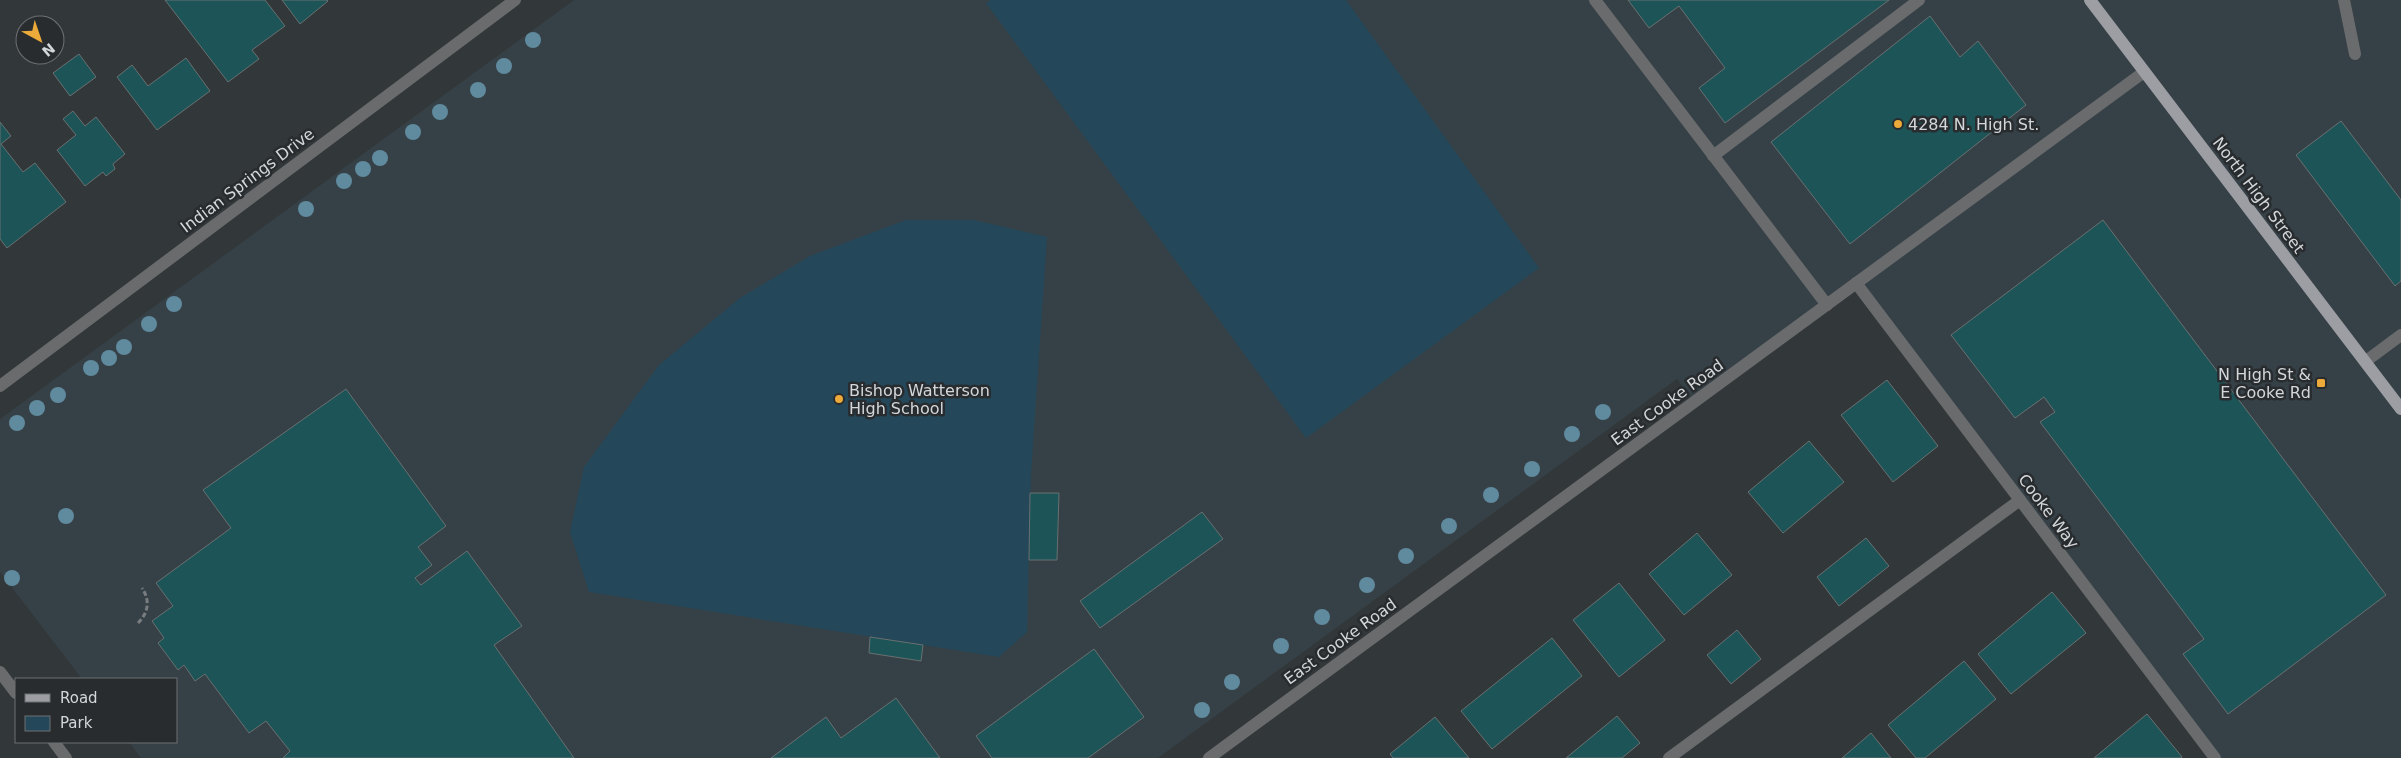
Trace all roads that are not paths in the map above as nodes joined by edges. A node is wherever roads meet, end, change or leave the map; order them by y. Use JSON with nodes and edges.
{"nodes":[{"id":1,"x":515,"y":0,"type":"edge"},
{"id":2,"x":1595,"y":0,"type":"edge"},
{"id":3,"x":1919,"y":0,"type":"edge"},
{"id":4,"x":2090,"y":0,"type":"edge"},
{"id":5,"x":2344,"y":0,"type":"edge"},
{"id":6,"x":2355,"y":54,"type":"dead end"},
{"id":7,"x":2144,"y":72,"type":"junction"},
{"id":8,"x":1713,"y":156,"type":"junction"},
{"id":9,"x":1856,"y":283,"type":"junction"},
{"id":10,"x":1827,"y":305,"type":"junction"},
{"id":11,"x":2401,"y":335,"type":"edge"},
{"id":12,"x":2366,"y":361,"type":"junction"},
{"id":13,"x":0,"y":386,"type":"edge"},
{"id":14,"x":2401,"y":409,"type":"edge"},
{"id":15,"x":2020,"y":500,"type":"junction"},
{"id":16,"x":0,"y":672,"type":"edge"},
{"id":17,"x":15,"y":692,"type":"edge"},
{"id":18,"x":55,"y":743,"type":"edge"},
{"id":19,"x":66,"y":758,"type":"edge"},
{"id":20,"x":1209,"y":758,"type":"edge"},
{"id":21,"x":1669,"y":758,"type":"edge"},
{"id":22,"x":2215,"y":758,"type":"edge"}],
"edges":[{"from":1,"to":13,"type":"street","name":"Indian Springs Drive"},
{"from":2,"to":8,"type":"street"},
{"from":3,"to":8,"type":"street"},
{"from":4,"to":7,"type":"main road","name":"North High Street"},
{"from":5,"to":6,"type":"street"},
{"from":7,"to":9,"type":"street","name":"East Cooke Road"},
{"from":7,"to":12,"type":"main road","name":"North High Street"},
{"from":8,"to":10,"type":"street"},
{"from":9,"to":10,"type":"street","name":"East Cooke Road"},
{"from":9,"to":15,"type":"street","name":"Cooke Way"},
{"from":10,"to":20,"type":"street","name":"East Cooke Road"},
{"from":11,"to":12,"type":"street"},
{"from":12,"to":14,"type":"main road","name":"North High Street"},
{"from":15,"to":21,"type":"street"},
{"from":15,"to":22,"type":"street","name":"Cooke Way"},
{"from":16,"to":17,"type":"street"},
{"from":18,"to":19,"type":"street"}]}
